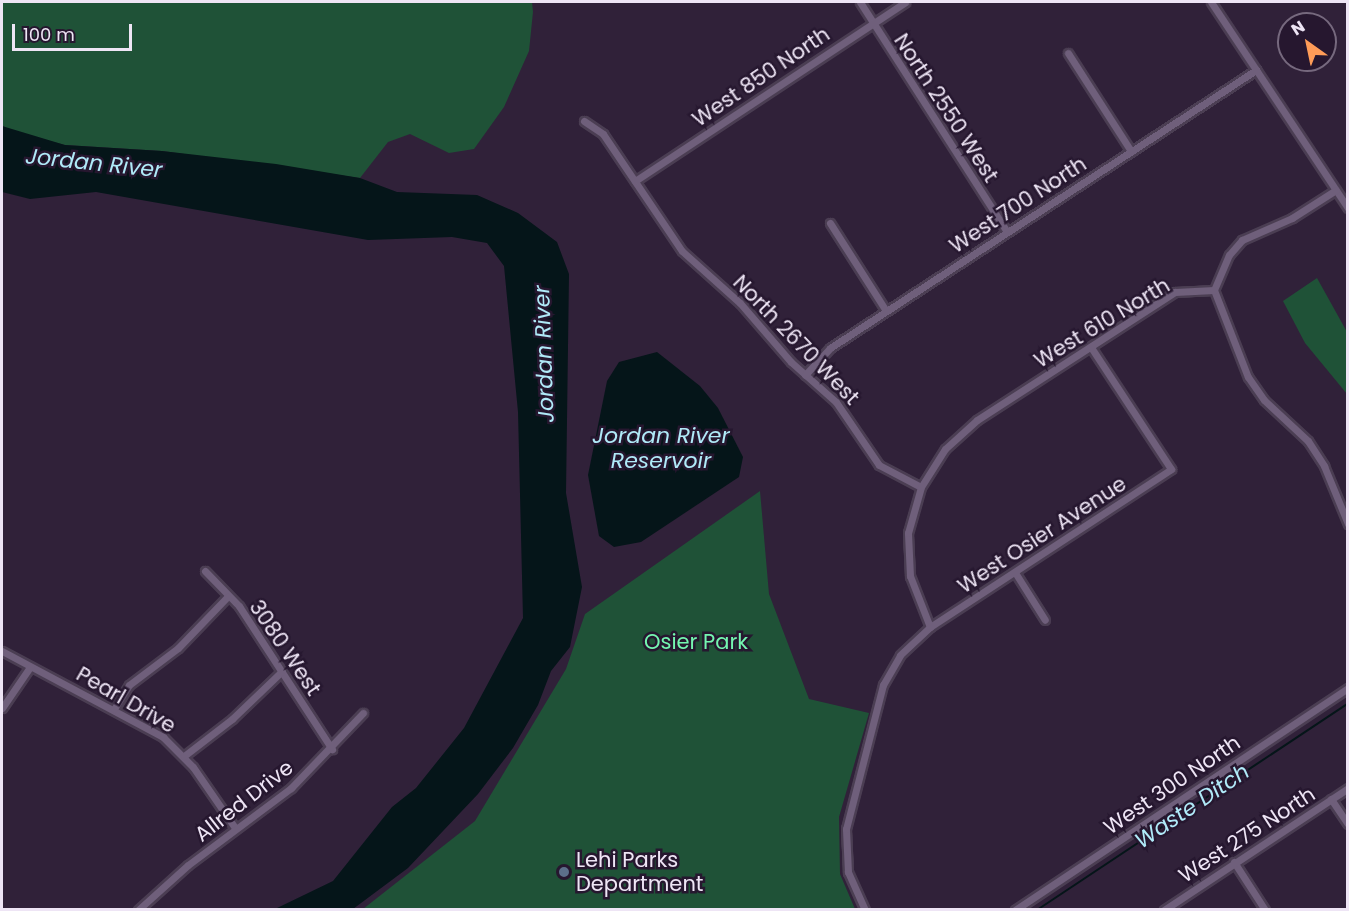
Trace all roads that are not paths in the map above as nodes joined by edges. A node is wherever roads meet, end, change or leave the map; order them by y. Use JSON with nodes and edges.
{"nodes":[{"id":1,"x":860,"y":2,"type":"edge"},
{"id":2,"x":905,"y":2,"type":"edge"},
{"id":3,"x":1210,"y":2,"type":"edge"},
{"id":4,"x":871,"y":24,"type":"junction"},
{"id":5,"x":1068,"y":53,"type":"dead end"},
{"id":6,"x":1256,"y":70,"type":"junction"},
{"id":7,"x":584,"y":121,"type":"dead end"},
{"id":8,"x":1131,"y":151,"type":"junction"},
{"id":9,"x":635,"y":181,"type":"junction"},
{"id":10,"x":1336,"y":190,"type":"junction"},
{"id":11,"x":1347,"y":208,"type":"edge"},
{"id":12,"x":830,"y":223,"type":"dead end"},
{"id":13,"x":1007,"y":232,"type":"junction"},
{"id":14,"x":1214,"y":290,"type":"junction"},
{"id":15,"x":886,"y":311,"type":"junction"},
{"id":16,"x":1091,"y":347,"type":"junction"},
{"id":17,"x":805,"y":375,"type":"junction"},
{"id":18,"x":921,"y":487,"type":"junction"},
{"id":19,"x":1347,"y":524,"type":"edge"},
{"id":20,"x":204,"y":571,"type":"dead end"},
{"id":21,"x":1016,"y":574,"type":"junction"},
{"id":22,"x":227,"y":597,"type":"junction"},
{"id":23,"x":1045,"y":620,"type":"dead end"},
{"id":24,"x":930,"y":627,"type":"junction"},
{"id":25,"x":2,"y":651,"type":"edge"},
{"id":26,"x":30,"y":667,"type":"junction"},
{"id":27,"x":282,"y":671,"type":"junction"},
{"id":28,"x":1347,"y":688,"type":"edge"},
{"id":29,"x":2,"y":708,"type":"edge"},
{"id":30,"x":114,"y":709,"type":"junction"},
{"id":31,"x":363,"y":713,"type":"dead end"},
{"id":32,"x":332,"y":749,"type":"junction"},
{"id":33,"x":184,"y":756,"type":"junction"},
{"id":34,"x":1347,"y":788,"type":"edge"},
{"id":35,"x":1331,"y":799,"type":"junction"},
{"id":36,"x":1347,"y":824,"type":"edge"},
{"id":37,"x":236,"y":829,"type":"junction"},
{"id":38,"x":1234,"y":862,"type":"junction"},
{"id":39,"x":138,"y":909,"type":"edge"},
{"id":40,"x":865,"y":909,"type":"edge"},
{"id":41,"x":1015,"y":909,"type":"edge"},
{"id":42,"x":1164,"y":909,"type":"edge"},
{"id":43,"x":1265,"y":909,"type":"edge"}],
"edges":[{"from":1,"to":4,"type":"street","name":"North 2550 West"},
{"from":2,"to":4,"type":"street","name":"West 850 North"},
{"from":3,"to":6,"type":"street"},
{"from":4,"to":9,"type":"street","name":"West 850 North"},
{"from":4,"to":13,"type":"street","name":"North 2550 West"},
{"from":5,"to":8,"type":"street"},
{"from":6,"to":8,"type":"street","name":"West 700 North"},
{"from":6,"to":10,"type":"street"},
{"from":7,"to":9,"type":"street","name":"North 2670 West"},
{"from":8,"to":13,"type":"street","name":"West 700 North"},
{"from":9,"to":17,"type":"street","name":"North 2670 West"},
{"from":10,"to":11,"type":"street"},
{"from":10,"to":14,"type":"street"},
{"from":12,"to":15,"type":"street"},
{"from":13,"to":15,"type":"street","name":"West 700 North"},
{"from":14,"to":16,"type":"street","name":"West 610 North"},
{"from":14,"to":19,"type":"street"},
{"from":15,"to":17,"type":"street","name":"West 700 North"},
{"from":16,"to":18,"type":"street","name":"West 610 North"},
{"from":16,"to":21,"type":"street","name":"West Osier Avenue"},
{"from":17,"to":18,"type":"street","name":"North 2670 West"},
{"from":18,"to":24,"type":"street"},
{"from":20,"to":22,"type":"street","name":"3080 West"},
{"from":21,"to":23,"type":"street"},
{"from":21,"to":24,"type":"street","name":"West Osier Avenue"},
{"from":22,"to":27,"type":"street","name":"3080 West"},
{"from":22,"to":30,"type":"street"},
{"from":24,"to":40,"type":"street","name":"West Osier Avenue"},
{"from":25,"to":26,"type":"street","name":"Pearl Drive"},
{"from":26,"to":29,"type":"street"},
{"from":26,"to":30,"type":"street","name":"Pearl Drive"},
{"from":27,"to":32,"type":"street","name":"3080 West"},
{"from":27,"to":33,"type":"street"},
{"from":28,"to":41,"type":"street","name":"West 300 North"},
{"from":30,"to":33,"type":"street","name":"Pearl Drive"},
{"from":31,"to":32,"type":"street","name":"Allred Drive"},
{"from":32,"to":37,"type":"street","name":"Allred Drive"},
{"from":33,"to":37,"type":"street","name":"Pearl Drive"},
{"from":34,"to":35,"type":"street","name":"West 275 North"},
{"from":35,"to":36,"type":"street"},
{"from":35,"to":38,"type":"street","name":"West 275 North"},
{"from":37,"to":39,"type":"street","name":"Allred Drive"},
{"from":38,"to":42,"type":"street","name":"West 275 North"},
{"from":38,"to":43,"type":"street"}]}
